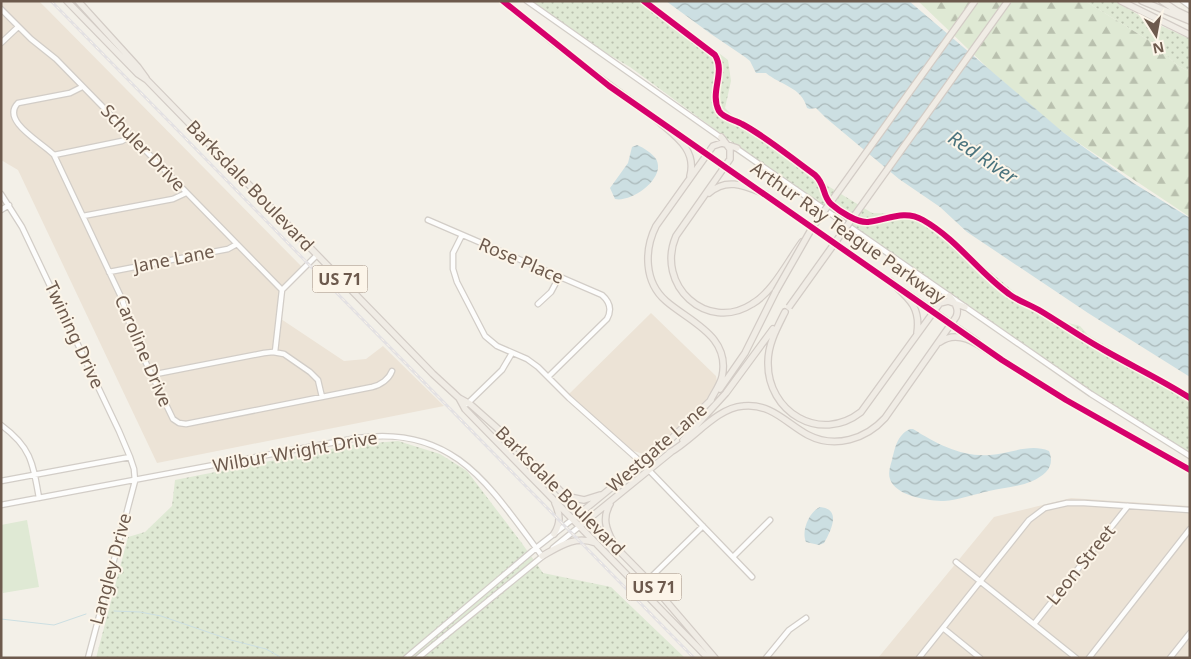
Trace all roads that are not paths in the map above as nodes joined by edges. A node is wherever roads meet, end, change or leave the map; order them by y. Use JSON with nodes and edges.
{"nodes":[{"id":1,"x":66,"y":1,"type":"edge"},
{"id":2,"x":78,"y":1,"type":"edge"},
{"id":3,"x":503,"y":1,"type":"edge"},
{"id":4,"x":527,"y":1,"type":"edge"},
{"id":5,"x":975,"y":1,"type":"edge"},
{"id":6,"x":1008,"y":1,"type":"edge"},
{"id":7,"x":1122,"y":1,"type":"edge"},
{"id":8,"x":1142,"y":1,"type":"edge"},
{"id":9,"x":1162,"y":1,"type":"edge"},
{"id":10,"x":1183,"y":1,"type":"edge"},
{"id":11,"x":1190,"y":6,"type":"edge"},
{"id":12,"x":1,"y":9,"type":"edge"},
{"id":13,"x":1190,"y":17,"type":"edge"},
{"id":14,"x":1190,"y":21,"type":"edge"},
{"id":15,"x":18,"y":27,"type":"junction"},
{"id":16,"x":99,"y":30,"type":"junction"},
{"id":17,"x":1190,"y":35,"type":"edge"},
{"id":18,"x":1,"y":43,"type":"edge"},
{"id":19,"x":82,"y":86,"type":"junction"},
{"id":20,"x":658,"y":120,"type":"junction"},
{"id":21,"x":131,"y":136,"type":"junction"},
{"id":22,"x":721,"y":137,"type":"junction"},
{"id":23,"x":727,"y":144,"type":"junction"},
{"id":24,"x":737,"y":148,"type":"junction"},
{"id":25,"x":707,"y":154,"type":"junction"},
{"id":26,"x":54,"y":155,"type":"junction"},
{"id":27,"x":724,"y":166,"type":"junction"},
{"id":28,"x":688,"y":181,"type":"junction"},
{"id":29,"x":186,"y":193,"type":"junction"},
{"id":30,"x":1,"y":194,"type":"edge"},
{"id":31,"x":765,"y":194,"type":"junction"},
{"id":32,"x":699,"y":204,"type":"junction"},
{"id":33,"x":9,"y":205,"type":"junction"},
{"id":34,"x":1,"y":210,"type":"edge"},
{"id":35,"x":82,"y":216,"type":"junction"},
{"id":36,"x":428,"y":220,"type":"dead end"},
{"id":37,"x":812,"y":228,"type":"junction"},
{"id":38,"x":462,"y":235,"type":"junction"},
{"id":39,"x":237,"y":244,"type":"junction"},
{"id":40,"x":317,"y":255,"type":"junction"},
{"id":41,"x":109,"y":272,"type":"junction"},
{"id":42,"x":559,"y":277,"type":"junction"},
{"id":43,"x":890,"y":281,"type":"junction"},
{"id":44,"x":282,"y":290,"type":"junction"},
{"id":45,"x":949,"y":296,"type":"junction"},
{"id":46,"x":955,"y":303,"type":"junction"},
{"id":47,"x":538,"y":304,"type":"dead end"},
{"id":48,"x":965,"y":307,"type":"junction"},
{"id":49,"x":787,"y":309,"type":"junction"},
{"id":50,"x":934,"y":311,"type":"junction"},
{"id":51,"x":952,"y":324,"type":"junction"},
{"id":52,"x":916,"y":336,"type":"junction"},
{"id":53,"x":935,"y":347,"type":"junction"},
{"id":54,"x":275,"y":352,"type":"junction"},
{"id":55,"x":512,"y":352,"type":"junction"},
{"id":56,"x":1002,"y":360,"type":"junction"},
{"id":57,"x":392,"y":371,"type":"dead end"},
{"id":58,"x":151,"y":375,"type":"junction"},
{"id":59,"x":548,"y":377,"type":"junction"},
{"id":60,"x":322,"y":397,"type":"junction"},
{"id":61,"x":710,"y":401,"type":"junction"},
{"id":62,"x":466,"y":405,"type":"junction"},
{"id":63,"x":1,"y":425,"type":"edge"},
{"id":64,"x":521,"y":451,"type":"junction"},
{"id":65,"x":669,"y":453,"type":"junction"},
{"id":66,"x":1190,"y":456,"type":"edge"},
{"id":67,"x":130,"y":457,"type":"junction"},
{"id":68,"x":514,"y":459,"type":"junction"},
{"id":69,"x":642,"y":463,"type":"junction"},
{"id":70,"x":649,"y":470,"type":"junction"},
{"id":71,"x":1190,"y":470,"type":"edge"},
{"id":72,"x":34,"y":474,"type":"junction"},
{"id":73,"x":1,"y":481,"type":"edge"},
{"id":74,"x":135,"y":481,"type":"junction"},
{"id":75,"x":604,"y":493,"type":"junction"},
{"id":76,"x":565,"y":496,"type":"junction"},
{"id":77,"x":39,"y":498,"type":"junction"},
{"id":78,"x":553,"y":498,"type":"junction"},
{"id":79,"x":614,"y":499,"type":"junction"},
{"id":80,"x":1,"y":505,"type":"edge"},
{"id":81,"x":1128,"y":506,"type":"junction"},
{"id":82,"x":1190,"y":510,"type":"edge"},
{"id":83,"x":581,"y":513,"type":"junction"},
{"id":84,"x":574,"y":519,"type":"junction"},
{"id":85,"x":588,"y":520,"type":"junction"},
{"id":86,"x":770,"y":520,"type":"dead end"},
{"id":87,"x":580,"y":526,"type":"junction"},
{"id":88,"x":703,"y":526,"type":"junction"},
{"id":89,"x":1190,"y":529,"type":"edge"},
{"id":90,"x":554,"y":534,"type":"junction"},
{"id":91,"x":598,"y":544,"type":"junction"},
{"id":92,"x":536,"y":548,"type":"junction"},
{"id":93,"x":616,"y":548,"type":"junction"},
{"id":94,"x":542,"y":556,"type":"junction"},
{"id":95,"x":733,"y":557,"type":"junction"},
{"id":96,"x":956,"y":562,"type":"dead end"},
{"id":97,"x":752,"y":577,"type":"dead end"},
{"id":98,"x":648,"y":580,"type":"junction"},
{"id":99,"x":980,"y":581,"type":"junction"},
{"id":100,"x":640,"y":588,"type":"junction"},
{"id":101,"x":806,"y":618,"type":"dead end"},
{"id":102,"x":1034,"y":624,"type":"junction"},
{"id":103,"x":943,"y":628,"type":"junction"},
{"id":104,"x":1190,"y":633,"type":"edge"},
{"id":105,"x":88,"y":658,"type":"edge"},
{"id":106,"x":406,"y":658,"type":"edge"},
{"id":107,"x":418,"y":658,"type":"edge"},
{"id":108,"x":708,"y":658,"type":"edge"},
{"id":109,"x":715,"y":658,"type":"edge"},
{"id":110,"x":766,"y":658,"type":"edge"},
{"id":111,"x":919,"y":658,"type":"edge"},
{"id":112,"x":980,"y":658,"type":"edge"},
{"id":113,"x":1076,"y":658,"type":"edge"},
{"id":114,"x":1088,"y":658,"type":"edge"},
{"id":115,"x":1170,"y":658,"type":"edge"}],
"edges":[{"from":1,"to":16,"type":"main road","name":"Barksdale Boulevard","number":"US 71"},
{"from":2,"to":16,"type":"main road","name":"Barksdale Boulevard","number":"US 71"},
{"from":3,"to":20,"type":"street","name":"Arthur Ray Teague Parkway"},
{"from":4,"to":22,"type":"street","name":"Arthur Ray Teague Parkway"},
{"from":5,"to":37,"type":"main road","bridge":true},
{"from":6,"to":49,"type":"main road","bridge":true},
{"from":7,"to":17,"type":"main road"},
{"from":8,"to":14,"type":"main road"},
{"from":9,"to":13,"type":"main road"},
{"from":10,"to":11,"type":"street"},
{"from":12,"to":15,"type":"street","name":"Schuler Drive"},
{"from":15,"to":18,"type":"street"},
{"from":15,"to":19,"type":"street","name":"Schuler Drive"},
{"from":16,"to":40,"type":"main road","name":"Barksdale Boulevard","number":"US 71"},
{"from":19,"to":21,"type":"street","name":"Schuler Drive"},
{"from":19,"to":26,"type":"street","name":"Caroline Drive"},
{"from":20,"to":25,"type":"street","name":"Arthur Ray Teague Parkway"},
{"from":20,"to":28,"type":"main road"},
{"from":21,"to":26,"type":"street"},
{"from":21,"to":29,"type":"street","name":"Schuler Drive"},
{"from":22,"to":23,"type":"main road"},
{"from":22,"to":24,"type":"street","name":"Arthur Ray Teague Parkway"},
{"from":23,"to":24,"type":"main road"},
{"from":23,"to":25,"type":"main road"},
{"from":23,"to":27,"type":"main road"},
{"from":24,"to":45,"type":"street","name":"Arthur Ray Teague Parkway"},
{"from":25,"to":27,"type":"street","name":"Arthur Ray Teague Parkway"},
{"from":25,"to":28,"type":"main road"},
{"from":26,"to":35,"type":"street","name":"Caroline Drive"},
{"from":27,"to":31,"type":"street","name":"Arthur Ray Teague Parkway"},
{"from":27,"to":32,"type":"main road"},
{"from":28,"to":61,"type":"main road"},
{"from":29,"to":35,"type":"street"},
{"from":29,"to":39,"type":"street","name":"Schuler Drive"},
{"from":30,"to":33,"type":"street","name":"Twining Drive"},
{"from":31,"to":32,"type":"main road"},
{"from":31,"to":43,"type":"street","name":"Arthur Ray Teague Parkway"},
{"from":32,"to":37,"type":"main road","bridge":true},
{"from":33,"to":34,"type":"street"},
{"from":33,"to":67,"type":"street","name":"Twining Drive"},
{"from":35,"to":41,"type":"street","name":"Caroline Drive"},
{"from":36,"to":38,"type":"street","name":"Rose Place"},
{"from":37,"to":61,"type":"main road","name":"Westgate Lane","bridge":true},
{"from":38,"to":42,"type":"street","name":"Rose Place"},
{"from":38,"to":55,"type":"street"},
{"from":39,"to":41,"type":"street","name":"Jane Lane"},
{"from":39,"to":44,"type":"street","name":"Schuler Drive"},
{"from":40,"to":44,"type":"street"},
{"from":40,"to":62,"type":"main road","name":"Barksdale Boulevard","number":"US 71"},
{"from":41,"to":58,"type":"street","name":"Caroline Drive"},
{"from":42,"to":47,"type":"street"},
{"from":42,"to":59,"type":"street","name":"Rose Place"},
{"from":43,"to":50,"type":"street","name":"Arthur Ray Teague Parkway"},
{"from":43,"to":52,"type":"main road"},
{"from":44,"to":54,"type":"street"},
{"from":45,"to":46,"type":"main road"},
{"from":45,"to":48,"type":"street","name":"Arthur Ray Teague Parkway"},
{"from":46,"to":48,"type":"main road"},
{"from":46,"to":50,"type":"main road"},
{"from":46,"to":51,"type":"main road"},
{"from":48,"to":66,"type":"street","name":"Arthur Ray Teague Parkway"},
{"from":49,"to":52,"type":"main road"},
{"from":49,"to":65,"type":"main road","name":"Westgate Lane"},
{"from":50,"to":51,"type":"street","name":"Arthur Ray Teague Parkway"},
{"from":50,"to":52,"type":"main road"},
{"from":51,"to":53,"type":"main road"},
{"from":51,"to":56,"type":"street","name":"Arthur Ray Teague Parkway"},
{"from":53,"to":56,"type":"main road"},
{"from":53,"to":65,"type":"main road"},
{"from":54,"to":58,"type":"street"},
{"from":54,"to":60,"type":"street"},
{"from":55,"to":59,"type":"street"},
{"from":55,"to":62,"type":"street"},
{"from":56,"to":71,"type":"street","name":"Arthur Ray Teague Parkway"},
{"from":57,"to":60,"type":"street","name":"Caroline Drive"},
{"from":58,"to":60,"type":"street","name":"Caroline Drive"},
{"from":59,"to":69,"type":"street"},
{"from":61,"to":69,"type":"main road","name":"Westgate Lane"},
{"from":62,"to":64,"type":"main road","name":"Barksdale Boulevard","number":"US 71"},
{"from":62,"to":68,"type":"main road","name":"Barksdale Boulevard","number":"US 71"},
{"from":63,"to":72,"type":"street"},
{"from":64,"to":68,"type":"main road"},
{"from":64,"to":76,"type":"main road","name":"Barksdale Boulevard","number":"US 71"},
{"from":65,"to":70,"type":"main road","name":"Westgate Lane"},
{"from":67,"to":72,"type":"street"},
{"from":67,"to":74,"type":"street","name":"Twining Drive"},
{"from":68,"to":78,"type":"main road","name":"Barksdale Boulevard","number":"US 71"},
{"from":69,"to":70,"type":"street"},
{"from":69,"to":75,"type":"main road","name":"Westgate Lane"},
{"from":70,"to":79,"type":"main road","name":"Westgate Lane"},
{"from":70,"to":88,"type":"street"},
{"from":72,"to":73,"type":"street"},
{"from":72,"to":77,"type":"street"},
{"from":74,"to":77,"type":"street","name":"Wilbur Wright Drive"},
{"from":74,"to":92,"type":"street","name":"Wilbur Wright Drive"},
{"from":74,"to":105,"type":"street","name":"Langley Drive"},
{"from":75,"to":76,"type":"main road"},
{"from":75,"to":83,"type":"main road","name":"Westgate Lane"},
{"from":76,"to":83,"type":"main road","name":"Barksdale Boulevard","number":"US 71"},
{"from":77,"to":80,"type":"street","name":"Wilbur Wright Drive"},
{"from":78,"to":84,"type":"main road","name":"Barksdale Boulevard","number":"US 71"},
{"from":78,"to":90,"type":"main road"},
{"from":79,"to":85,"type":"main road","name":"Westgate Lane"},
{"from":79,"to":93,"type":"main road"},
{"from":81,"to":82,"type":"street"},
{"from":81,"to":99,"type":"street"},
{"from":81,"to":102,"type":"street","name":"Leon Street"},
{"from":83,"to":84,"type":"main road","name":"Westgate Lane"},
{"from":83,"to":85,"type":"main road","name":"Barksdale Boulevard","number":"US 71"},
{"from":84,"to":87,"type":"main road","name":"Barksdale Boulevard","number":"US 71"},
{"from":84,"to":90,"type":"street"},
{"from":85,"to":87,"type":"main road","name":"Westgate Lane"},
{"from":85,"to":93,"type":"main road","name":"Barksdale Boulevard","number":"US 71"},
{"from":86,"to":95,"type":"street"},
{"from":87,"to":91,"type":"main road","name":"Barksdale Boulevard","number":"US 71"},
{"from":87,"to":94,"type":"street"},
{"from":88,"to":95,"type":"street"},
{"from":88,"to":98,"type":"street"},
{"from":89,"to":114,"type":"street"},
{"from":90,"to":92,"type":"street"},
{"from":91,"to":94,"type":"main road"},
{"from":91,"to":100,"type":"main road","name":"Barksdale Boulevard","number":"US 71"},
{"from":92,"to":94,"type":"street","name":"Wilbur Wright Drive"},
{"from":92,"to":106,"type":"street"},
{"from":93,"to":98,"type":"main road","name":"Barksdale Boulevard","number":"US 71"},
{"from":94,"to":107,"type":"street"},
{"from":95,"to":97,"type":"street"},
{"from":96,"to":99,"type":"street"},
{"from":98,"to":100,"type":"main road"},
{"from":98,"to":109,"type":"main road","name":"Barksdale Boulevard","number":"US 71"},
{"from":99,"to":102,"type":"street"},
{"from":99,"to":103,"type":"street"},
{"from":100,"to":108,"type":"main road","name":"Barksdale Boulevard","number":"US 71"},
{"from":101,"to":110,"type":"street"},
{"from":102,"to":113,"type":"street"},
{"from":103,"to":111,"type":"street"},
{"from":103,"to":112,"type":"street"},
{"from":104,"to":115,"type":"street"}]}
